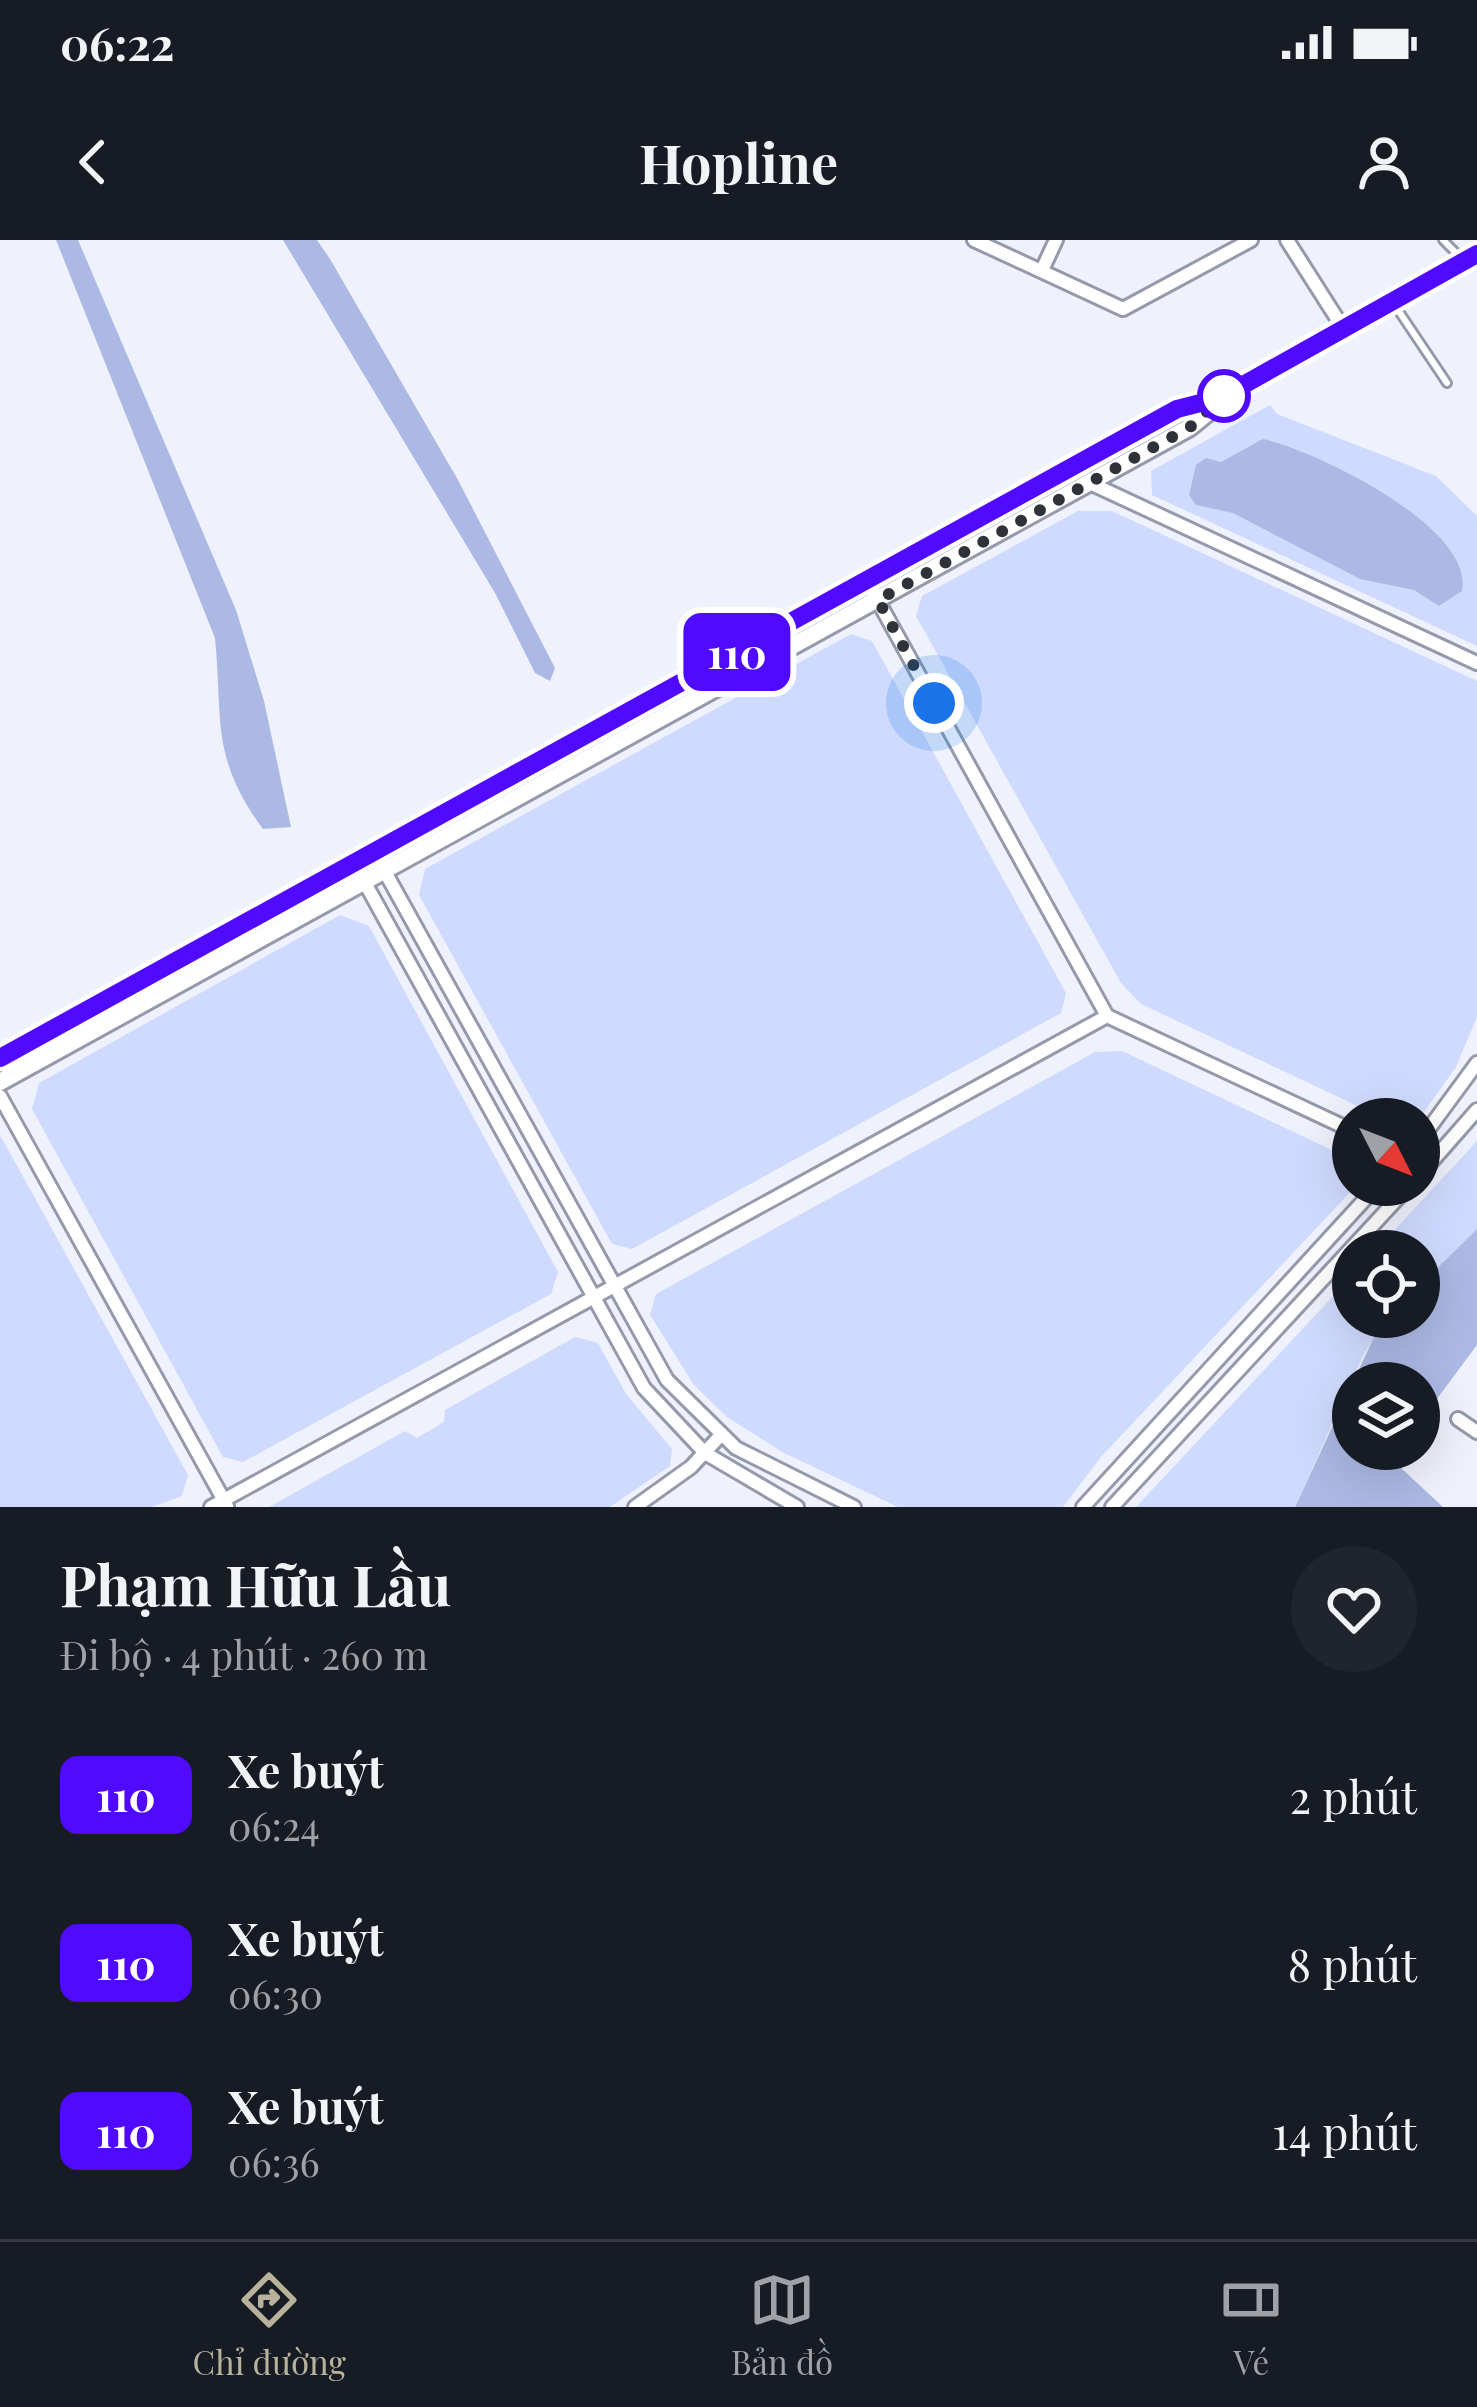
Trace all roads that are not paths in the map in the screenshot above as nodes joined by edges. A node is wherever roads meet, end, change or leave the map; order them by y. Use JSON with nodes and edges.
{"nodes":[{"id":1,"x":974,"y":240,"type":"edge"},
{"id":2,"x":1056,"y":240,"type":"edge"},
{"id":3,"x":1252,"y":240,"type":"edge"},
{"id":4,"x":1287,"y":240,"type":"edge"},
{"id":5,"x":1443,"y":240,"type":"edge"},
{"id":6,"x":1471,"y":258,"type":"edge"},
{"id":7,"x":1042,"y":270,"type":"junction"},
{"id":8,"x":1391,"y":301,"type":"junction"},
{"id":9,"x":1343,"y":328,"type":"junction"},
{"id":10,"x":1447,"y":382,"type":"dead end"},
{"id":11,"x":1220,"y":398,"type":"junction"},
{"id":12,"x":1090,"y":483,"type":"junction"},
{"id":13,"x":867,"y":581,"type":"junction"},
{"id":14,"x":878,"y":600,"type":"junction"},
{"id":15,"x":1477,"y":662,"type":"edge"},
{"id":16,"x":374,"y":853,"type":"junction"},
{"id":17,"x":354,"y":863,"type":"junction"},
{"id":18,"x":384,"y":872,"type":"junction"},
{"id":19,"x":364,"y":882,"type":"junction"},
{"id":20,"x":1107,"y":1016,"type":"junction"},
{"id":21,"x":0,"y":1058,"type":"edge"},
{"id":22,"x":1477,"y":1064,"type":"edge"},
{"id":23,"x":0,"y":1082,"type":"edge"},
{"id":24,"x":0,"y":1096,"type":"edge"},
{"id":25,"x":1477,"y":1110,"type":"edge"},
{"id":26,"x":1440,"y":1118,"type":"edge"},
{"id":27,"x":1332,"y":1121,"type":"edge"},
{"id":28,"x":1440,"y":1149,"type":"edge"},
{"id":29,"x":1359,"y":1206,"type":"edge"},
{"id":30,"x":1392,"y":1206,"type":"edge"},
{"id":31,"x":613,"y":1287,"type":"junction"},
{"id":32,"x":592,"y":1298,"type":"junction"},
{"id":33,"x":1458,"y":1419,"type":"dead end"},
{"id":34,"x":1477,"y":1432,"type":"edge"},
{"id":35,"x":720,"y":1436,"type":"junction"},
{"id":36,"x":705,"y":1453,"type":"junction"},
{"id":37,"x":221,"y":1505,"type":"edge"},
{"id":38,"x":635,"y":1507,"type":"edge"},
{"id":39,"x":797,"y":1507,"type":"edge"},
{"id":40,"x":854,"y":1507,"type":"edge"},
{"id":41,"x":1083,"y":1507,"type":"edge"},
{"id":42,"x":1112,"y":1507,"type":"edge"}],
"edges":[{"from":1,"to":7,"type":"street"},
{"from":2,"to":7,"type":"street"},
{"from":3,"to":7,"type":"street"},
{"from":4,"to":9,"type":"street"},
{"from":5,"to":6,"type":"lane"},
{"from":6,"to":8,"type":"main road"},
{"from":8,"to":9,"type":"main road"},
{"from":8,"to":10,"type":"lane"},
{"from":9,"to":11,"type":"main road"},
{"from":11,"to":12,"type":"main road"},
{"from":11,"to":13,"type":"main road"},
{"from":12,"to":14,"type":"main road"},
{"from":12,"to":15,"type":"street"},
{"from":13,"to":14,"type":"street"},
{"from":13,"to":16,"type":"main road"},
{"from":14,"to":18,"type":"main road"},
{"from":14,"to":20,"type":"street"},
{"from":16,"to":17,"type":"main road"},
{"from":16,"to":18,"type":"street"},
{"from":17,"to":19,"type":"street"},
{"from":17,"to":21,"type":"main road"},
{"from":18,"to":19,"type":"main road"},
{"from":18,"to":31,"type":"street"},
{"from":19,"to":23,"type":"main road"},
{"from":19,"to":32,"type":"street"},
{"from":20,"to":27,"type":"street"},
{"from":20,"to":31,"type":"street"},
{"from":22,"to":26,"type":"street"},
{"from":24,"to":37,"type":"street"},
{"from":25,"to":28,"type":"street"},
{"from":29,"to":41,"type":"street"},
{"from":30,"to":42,"type":"street"},
{"from":31,"to":32,"type":"street"},
{"from":31,"to":35,"type":"street"},
{"from":32,"to":36,"type":"street"},
{"from":32,"to":37,"type":"street"},
{"from":33,"to":34,"type":"street"},
{"from":35,"to":36,"type":"street"},
{"from":35,"to":40,"type":"street"},
{"from":36,"to":38,"type":"street"},
{"from":36,"to":39,"type":"street"}]}
